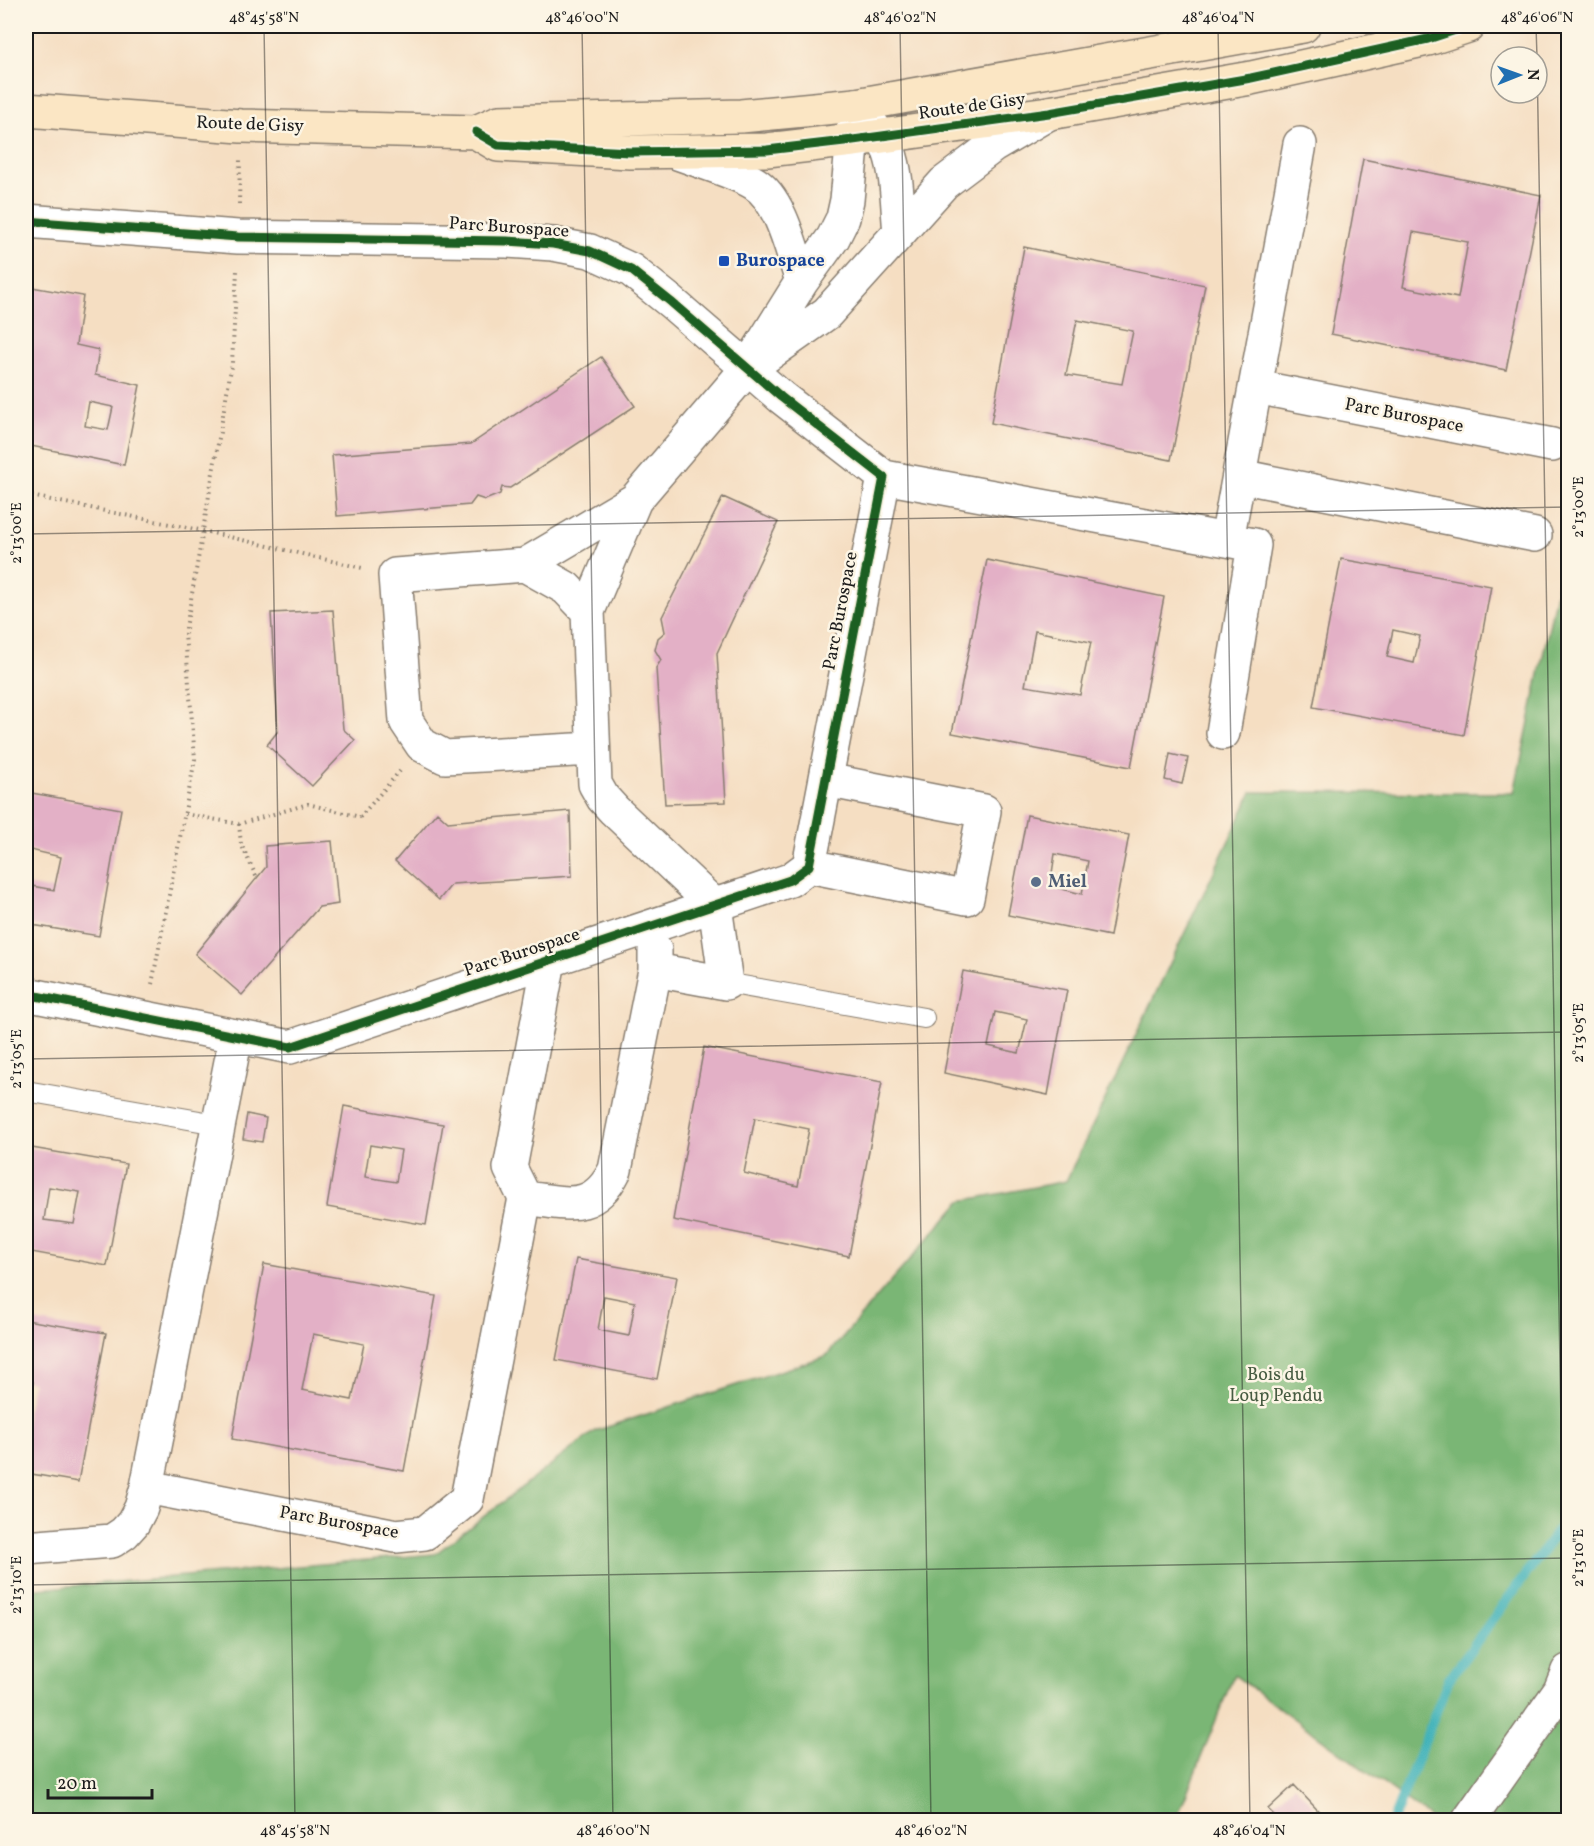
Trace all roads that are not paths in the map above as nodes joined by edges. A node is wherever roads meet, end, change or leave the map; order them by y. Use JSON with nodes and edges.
{"nodes":[{"id":1,"x":1303,"y":26,"type":"edge"},
{"id":2,"x":1468,"y":26,"type":"edge"},
{"id":3,"x":856,"y":105,"type":"junction"},
{"id":4,"x":26,"y":110,"type":"edge"},
{"id":5,"x":1049,"y":113,"type":"junction"},
{"id":6,"x":476,"y":132,"type":"junction"},
{"id":7,"x":866,"y":138,"type":"junction"},
{"id":8,"x":1300,"y":144,"type":"dead end"},
{"id":9,"x":675,"y":152,"type":"junction"},
{"id":10,"x":26,"y":221,"type":"edge"},
{"id":11,"x":900,"y":232,"type":"junction"},
{"id":12,"x":802,"y":281,"type":"junction"},
{"id":13,"x":747,"y":369,"type":"junction"},
{"id":14,"x":1256,"y":387,"type":"junction"},
{"id":15,"x":1552,"y":445,"type":"dead end"},
{"id":16,"x":1239,"y":476,"type":"junction"},
{"id":17,"x":884,"y":477,"type":"junction"},
{"id":18,"x":634,"y":500,"type":"junction"},
{"id":19,"x":1535,"y":535,"type":"dead end"},
{"id":20,"x":1227,"y":540,"type":"junction"},
{"id":21,"x":525,"y":565,"type":"junction"},
{"id":22,"x":588,"y":611,"type":"junction"},
{"id":23,"x":1223,"y":734,"type":"dead end"},
{"id":24,"x":592,"y":749,"type":"junction"},
{"id":25,"x":826,"y":780,"type":"junction"},
{"id":26,"x":809,"y":866,"type":"junction"},
{"id":27,"x":715,"y":906,"type":"junction"},
{"id":28,"x":655,"y":926,"type":"junction"},
{"id":29,"x":549,"y":961,"type":"junction"},
{"id":30,"x":655,"y":970,"type":"junction"},
{"id":31,"x":726,"y":983,"type":"junction"},
{"id":32,"x":26,"y":994,"type":"edge"},
{"id":33,"x":924,"y":1018,"type":"dead end"},
{"id":34,"x":236,"y":1036,"type":"junction"},
{"id":35,"x":26,"y":1090,"type":"edge"},
{"id":36,"x":217,"y":1124,"type":"junction"},
{"id":37,"x":525,"y":1198,"type":"junction"},
{"id":38,"x":147,"y":1487,"type":"junction"},
{"id":39,"x":26,"y":1548,"type":"edge"},
{"id":40,"x":1569,"y":1671,"type":"edge"},
{"id":41,"x":1469,"y":1821,"type":"edge"}],
"edges":[{"from":1,"to":3,"type":"street","name":"Route de Gisy"},
{"from":2,"to":5,"type":"street","name":"Route de Gisy"},
{"from":3,"to":6,"type":"street","name":"Route de Gisy"},
{"from":3,"to":7,"type":"street"},
{"from":4,"to":6,"type":"street","name":"Route de Gisy"},
{"from":5,"to":7,"type":"street","name":"Route de Gisy"},
{"from":5,"to":11,"type":"street"},
{"from":6,"to":9,"type":"street","name":"Route de Gisy"},
{"from":7,"to":9,"type":"street","name":"Route de Gisy"},
{"from":7,"to":11,"type":"street"},
{"from":7,"to":12,"type":"street"},
{"from":8,"to":14,"type":"street"},
{"from":9,"to":12,"type":"street"},
{"from":10,"to":13,"type":"street","name":"Parc Burospace"},
{"from":11,"to":13,"type":"street"},
{"from":12,"to":13,"type":"street"},
{"from":13,"to":17,"type":"street","name":"Parc Burospace"},
{"from":13,"to":18,"type":"street"},
{"from":14,"to":15,"type":"street","name":"Parc Burospace"},
{"from":14,"to":16,"type":"street"},
{"from":16,"to":19,"type":"street"},
{"from":16,"to":20,"type":"street"},
{"from":17,"to":20,"type":"street","name":"Parc Burospace"},
{"from":17,"to":25,"type":"street","name":"Parc Burospace"},
{"from":18,"to":21,"type":"street"},
{"from":18,"to":22,"type":"street"},
{"from":20,"to":23,"type":"street","name":"Parc Burospace"},
{"from":21,"to":22,"type":"street"},
{"from":21,"to":24,"type":"street"},
{"from":22,"to":24,"type":"street"},
{"from":24,"to":27,"type":"street"},
{"from":25,"to":26,"type":"street","name":"Parc Burospace"},
{"from":25,"to":26,"type":"street"},
{"from":26,"to":27,"type":"street","name":"Parc Burospace"},
{"from":27,"to":28,"type":"street","name":"Parc Burospace"},
{"from":27,"to":31,"type":"street"},
{"from":28,"to":29,"type":"street","name":"Parc Burospace"},
{"from":28,"to":30,"type":"street"},
{"from":29,"to":34,"type":"street","name":"Parc Burospace"},
{"from":29,"to":37,"type":"street","name":"Parc Burospace"},
{"from":30,"to":31,"type":"street"},
{"from":30,"to":37,"type":"street"},
{"from":31,"to":33,"type":"lane"},
{"from":32,"to":34,"type":"street","name":"Parc Burospace"},
{"from":34,"to":36,"type":"street"},
{"from":35,"to":36,"type":"lane"},
{"from":36,"to":38,"type":"street"},
{"from":37,"to":38,"type":"street","name":"Parc Burospace"},
{"from":38,"to":39,"type":"street"},
{"from":40,"to":41,"type":"street"}]}
